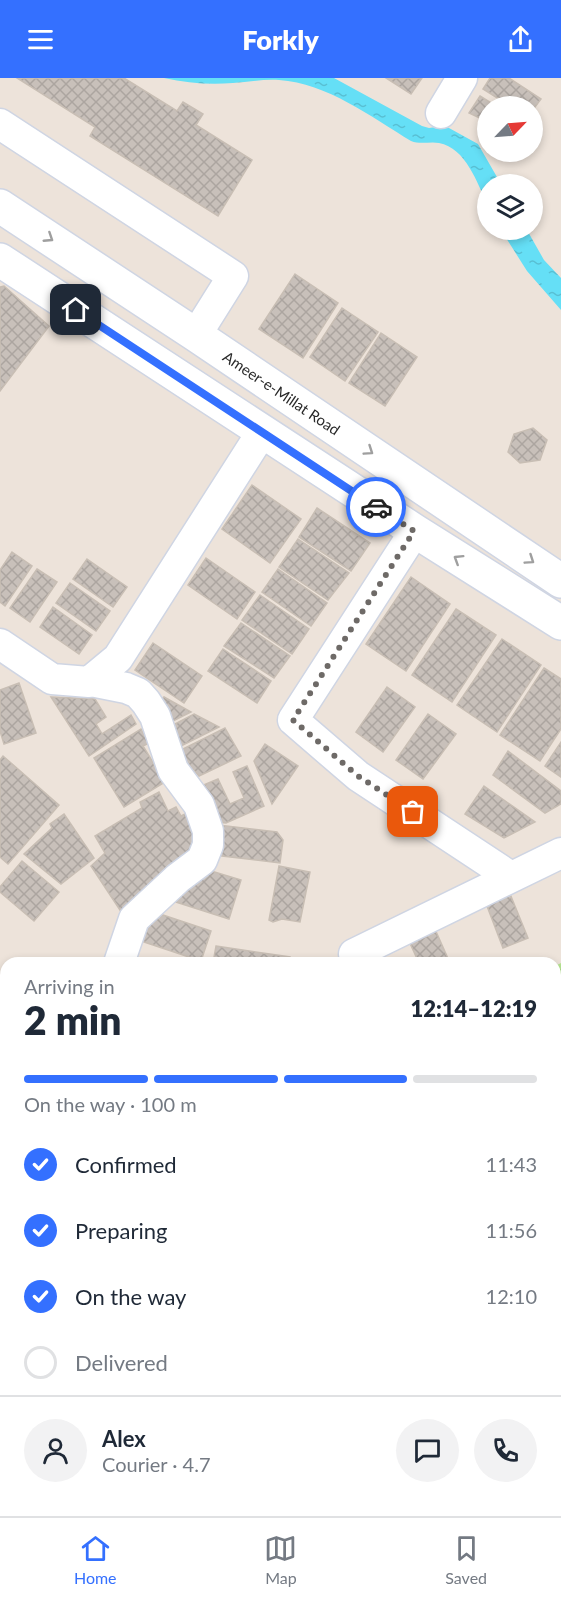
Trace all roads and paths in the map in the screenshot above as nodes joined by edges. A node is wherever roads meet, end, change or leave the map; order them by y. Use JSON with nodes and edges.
{"nodes":[{"id":1,"x":462,"y":78,"type":"edge"},
{"id":2,"x":441,"y":114,"type":"dead end"},
{"id":3,"x":0,"y":124,"type":"edge"},
{"id":4,"x":0,"y":206,"type":"edge"},
{"id":5,"x":0,"y":260,"type":"edge"},
{"id":6,"x":196,"y":335,"type":"junction"},
{"id":7,"x":171,"y":371,"type":"junction"},
{"id":8,"x":262,"y":432,"type":"junction"},
{"id":9,"x":414,"y":531,"type":"junction"},
{"id":10,"x":561,"y":581,"type":"edge"},
{"id":11,"x":561,"y":623,"type":"edge"},
{"id":12,"x":0,"y":644,"type":"edge"},
{"id":13,"x":91,"y":681,"type":"junction"},
{"id":14,"x":561,"y":853,"type":"edge"},
{"id":15,"x":511,"y":877,"type":"junction"},
{"id":16,"x":354,"y":954,"type":"dead end"},
{"id":17,"x":121,"y":957,"type":"edge"}],
"edges":[{"from":1,"to":2,"type":"street"},
{"from":3,"to":6,"type":"street"},
{"from":4,"to":6,"type":"main road","name":"Ameer-e-Millat Road","one_way":true},
{"from":5,"to":7,"type":"main road"},
{"from":6,"to":7,"type":"main road"},
{"from":6,"to":10,"type":"main road","name":"Ameer-e-Millat Road","one_way":true},
{"from":7,"to":8,"type":"main road"},
{"from":8,"to":9,"type":"main road"},
{"from":8,"to":13,"type":"street"},
{"from":11,"to":9,"type":"main road","one_way":true},
{"from":9,"to":15,"type":"street"},
{"from":12,"to":13,"type":"street"},
{"from":13,"to":17,"type":"street"},
{"from":14,"to":15,"type":"street"},
{"from":15,"to":16,"type":"street"}]}
